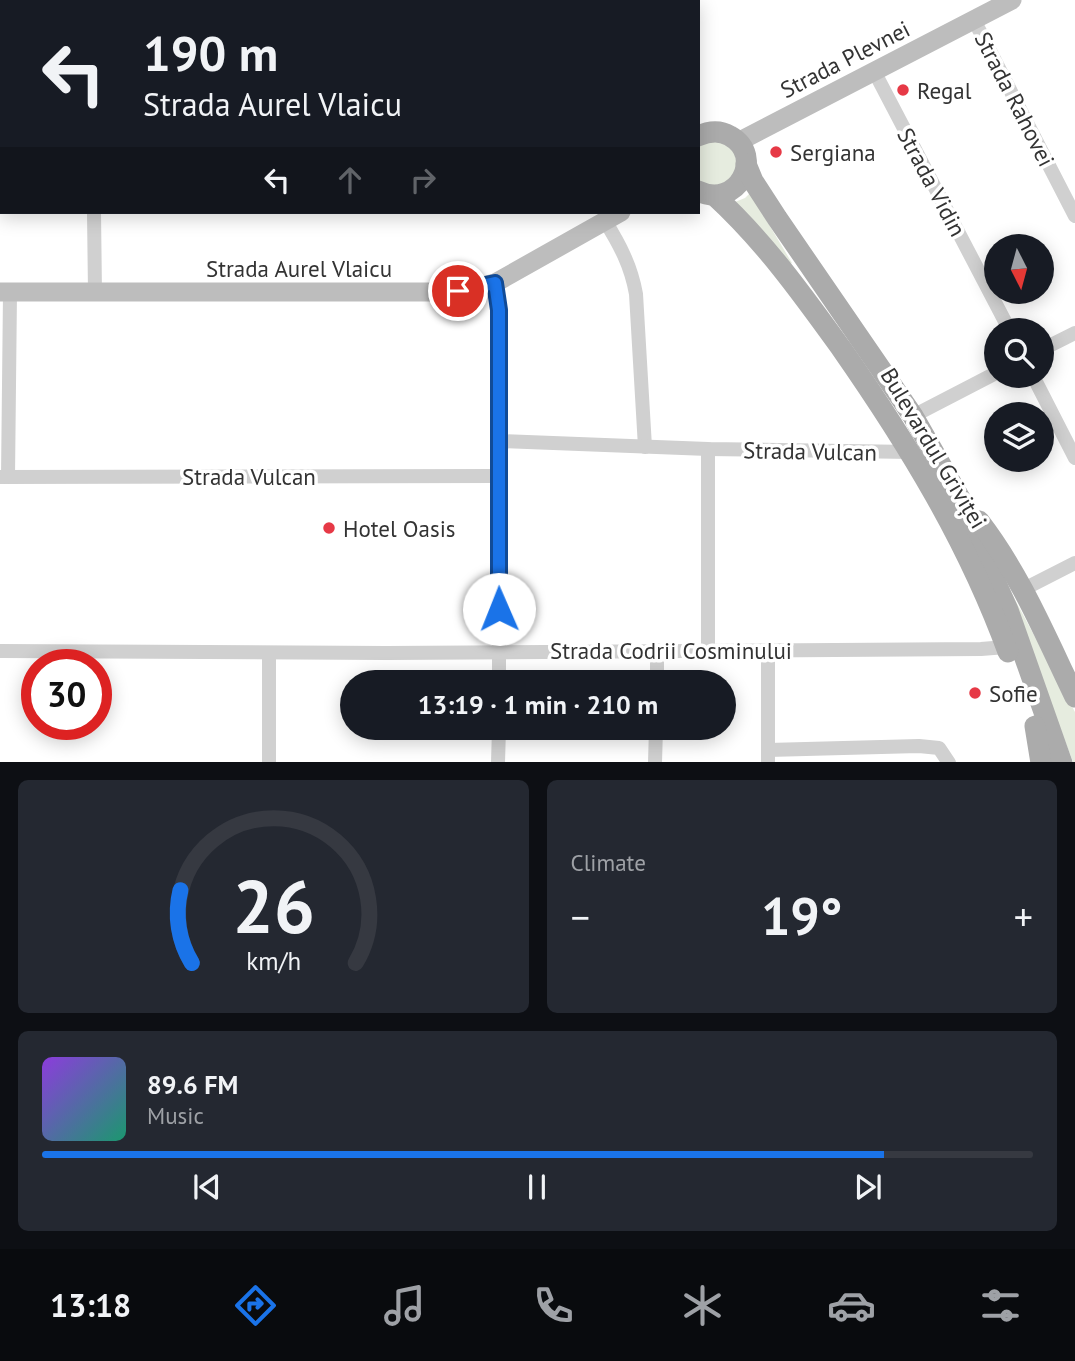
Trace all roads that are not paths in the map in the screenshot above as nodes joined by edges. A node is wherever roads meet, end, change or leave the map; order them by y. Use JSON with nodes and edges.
{"nodes":[{"id":1,"x":1012,"y":0,"type":"edge"},
{"id":2,"x":974,"y":20,"type":"junction"},
{"id":3,"x":874,"y":71,"type":"junction"},
{"id":4,"x":703,"y":129,"type":"edge"},
{"id":5,"x":738,"y":142,"type":"junction"},
{"id":6,"x":746,"y":164,"type":"junction"},
{"id":7,"x":707,"y":194,"type":"edge"},
{"id":8,"x":94,"y":214,"type":"edge"},
{"id":9,"x":613,"y":216,"type":"edge"},
{"id":10,"x":1075,"y":216,"type":"edge"},
{"id":11,"x":495,"y":283,"type":"junction"},
{"id":12,"x":5,"y":293,"type":"edge"},
{"id":13,"x":95,"y":293,"type":"junction"},
{"id":14,"x":1003,"y":318,"type":"edge"},
{"id":15,"x":1075,"y":333,"type":"edge"},
{"id":16,"x":1054,"y":344,"type":"edge"},
{"id":17,"x":984,"y":379,"type":"edge"},
{"id":18,"x":1039,"y":388,"type":"edge"},
{"id":19,"x":912,"y":416,"type":"junction"},
{"id":20,"x":499,"y":441,"type":"junction"},
{"id":21,"x":645,"y":447,"type":"junction"},
{"id":22,"x":708,"y":449,"type":"junction"},
{"id":23,"x":912,"y":452,"type":"junction"},
{"id":24,"x":1075,"y":458,"type":"edge"},
{"id":25,"x":498,"y":476,"type":"junction"},
{"id":26,"x":4,"y":477,"type":"edge"},
{"id":27,"x":966,"y":509,"type":"junction"},
{"id":28,"x":1075,"y":563,"type":"edge"},
{"id":29,"x":1022,"y":590,"type":"junction"},
{"id":30,"x":1006,"y":647,"type":"junction"},
{"id":31,"x":657,"y":650,"type":"junction"},
{"id":32,"x":708,"y":650,"type":"junction"},
{"id":33,"x":768,"y":650,"type":"junction"},
{"id":34,"x":0,"y":651,"type":"edge"},
{"id":35,"x":499,"y":651,"type":"junction"},
{"id":36,"x":269,"y":653,"type":"junction"},
{"id":37,"x":499,"y":670,"type":"edge"},
{"id":38,"x":656,"y":670,"type":"edge"},
{"id":39,"x":1075,"y":697,"type":"edge"},
{"id":40,"x":1035,"y":726,"type":"junction"},
{"id":41,"x":499,"y":740,"type":"edge"},
{"id":42,"x":656,"y":740,"type":"edge"},
{"id":43,"x":768,"y":756,"type":"edge"},
{"id":44,"x":269,"y":762,"type":"edge"},
{"id":45,"x":498,"y":762,"type":"edge"},
{"id":46,"x":655,"y":762,"type":"edge"},
{"id":47,"x":950,"y":762,"type":"edge"},
{"id":48,"x":1041,"y":762,"type":"edge"},
{"id":49,"x":1048,"y":762,"type":"edge"},
{"id":50,"x":1062,"y":762,"type":"edge"}],
"edges":[{"from":1,"to":2,"type":"main road","name":"Strada Plevnei"},
{"from":2,"to":3,"type":"main road","name":"Strada Plevnei"},
{"from":2,"to":10,"type":"street","name":"Strada Rahovei"},
{"from":3,"to":5,"type":"main road","name":"Strada Plevnei"},
{"from":3,"to":14,"type":"street","name":"Strada Vidin"},
{"from":4,"to":5,"type":"main road"},
{"from":5,"to":6,"type":"main road","name":"Bulevardul Griviței"},
{"from":6,"to":7,"type":"main road"},
{"from":6,"to":19,"type":"main road","name":"Bulevardul Griviței"},
{"from":7,"to":23,"type":"main road","name":"Bulevardul Griviței"},
{"from":8,"to":13,"type":"street"},
{"from":9,"to":11,"type":"main road","name":"Strada Aurel Vlaicu"},
{"from":9,"to":21,"type":"street"},
{"from":11,"to":13,"type":"main road","name":"Strada Aurel Vlaicu"},
{"from":11,"to":20,"type":"street"},
{"from":12,"to":13,"type":"main road","name":"Strada Aurel Vlaicu"},
{"from":12,"to":26,"type":"street"},
{"from":15,"to":16,"type":"street"},
{"from":17,"to":19,"type":"street"},
{"from":18,"to":24,"type":"street"},
{"from":19,"to":27,"type":"main road","name":"Bulevardul Griviței"},
{"from":20,"to":21,"type":"street","name":"Strada Vulcan"},
{"from":20,"to":25,"type":"street"},
{"from":21,"to":22,"type":"street","name":"Strada Vulcan"},
{"from":22,"to":23,"type":"street","name":"Strada Vulcan"},
{"from":22,"to":32,"type":"street"},
{"from":23,"to":30,"type":"main road","name":"Bulevardul Griviței"},
{"from":25,"to":26,"type":"street","name":"Strada Vulcan"},
{"from":25,"to":35,"type":"street"},
{"from":27,"to":29,"type":"main road","name":"Bulevardul Griviței"},
{"from":27,"to":50,"type":"main road","name":"Bulevardul Griviței"},
{"from":28,"to":29,"type":"street"},
{"from":29,"to":39,"type":"main road","name":"Bulevardul Griviței"},
{"from":30,"to":33,"type":"street","name":"Strada Codrii Cosminului"},
{"from":30,"to":40,"type":"main road","name":"Bulevardul Griviței"},
{"from":31,"to":32,"type":"street","name":"Strada Codrii Cosminului"},
{"from":31,"to":35,"type":"street","name":"Strada Codrii Cosminului"},
{"from":31,"to":38,"type":"street"},
{"from":32,"to":33,"type":"street","name":"Strada Codrii Cosminului"},
{"from":33,"to":43,"type":"street"},
{"from":34,"to":36,"type":"street","name":"Strada Codrii Cosminului"},
{"from":35,"to":36,"type":"street","name":"Strada Codrii Cosminului"},
{"from":35,"to":37,"type":"street"},
{"from":36,"to":44,"type":"street"},
{"from":40,"to":48,"type":"main road"},
{"from":40,"to":49,"type":"main road","name":"Bulevardul Griviței"},
{"from":41,"to":45,"type":"street"},
{"from":42,"to":46,"type":"street"},
{"from":43,"to":47,"type":"street"}]}
